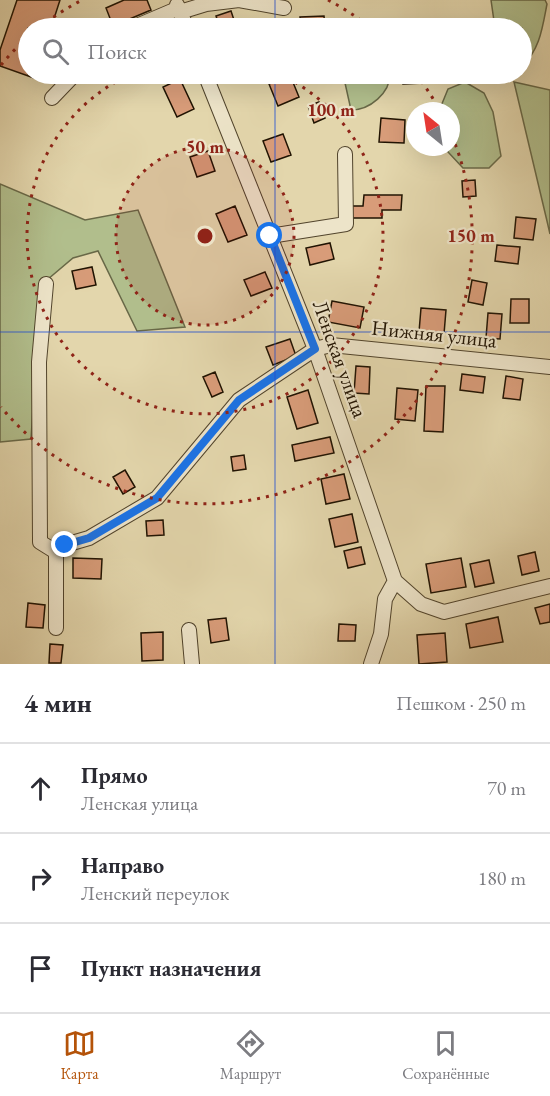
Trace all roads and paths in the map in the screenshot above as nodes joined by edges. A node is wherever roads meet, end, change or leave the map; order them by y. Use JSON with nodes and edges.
{"nodes":[{"id":1,"x":206,"y":2,"type":"edge"},
{"id":2,"x":178,"y":7,"type":"edge"},
{"id":3,"x":284,"y":8,"type":"dead end"},
{"id":4,"x":154,"y":18,"type":"edge"},
{"id":5,"x":65,"y":84,"type":"edge"},
{"id":6,"x":209,"y":84,"type":"edge"},
{"id":7,"x":52,"y":98,"type":"dead end"},
{"id":8,"x":345,"y":154,"type":"dead end"},
{"id":9,"x":270,"y":236,"type":"junction"},
{"id":10,"x":46,"y":284,"type":"dead end"},
{"id":11,"x":315,"y":349,"type":"junction"},
{"id":12,"x":550,"y":367,"type":"edge"},
{"id":13,"x":56,"y":552,"type":"junction"},
{"id":14,"x":395,"y":581,"type":"junction"},
{"id":15,"x":550,"y":586,"type":"edge"},
{"id":16,"x":56,"y":627,"type":"dead end"},
{"id":17,"x":189,"y":630,"type":"dead end"},
{"id":18,"x":192,"y":664,"type":"edge"},
{"id":19,"x":371,"y":664,"type":"edge"}],
"edges":[{"from":1,"to":2,"type":"street"},
{"from":1,"to":3,"type":"street"},
{"from":2,"to":4,"type":"street"},
{"from":5,"to":7,"type":"street"},
{"from":6,"to":9,"type":"street","name":"Ленская улица"},
{"from":8,"to":9,"type":"street"},
{"from":9,"to":11,"type":"street","name":"Ленская улица"},
{"from":10,"to":13,"type":"street"},
{"from":11,"to":12,"type":"street","name":"Нижняя улица"},
{"from":11,"to":13,"type":"street"},
{"from":11,"to":14,"type":"street","name":"Ленская улица"},
{"from":13,"to":16,"type":"street"},
{"from":14,"to":15,"type":"street"},
{"from":14,"to":19,"type":"street"},
{"from":17,"to":18,"type":"street"}]}
